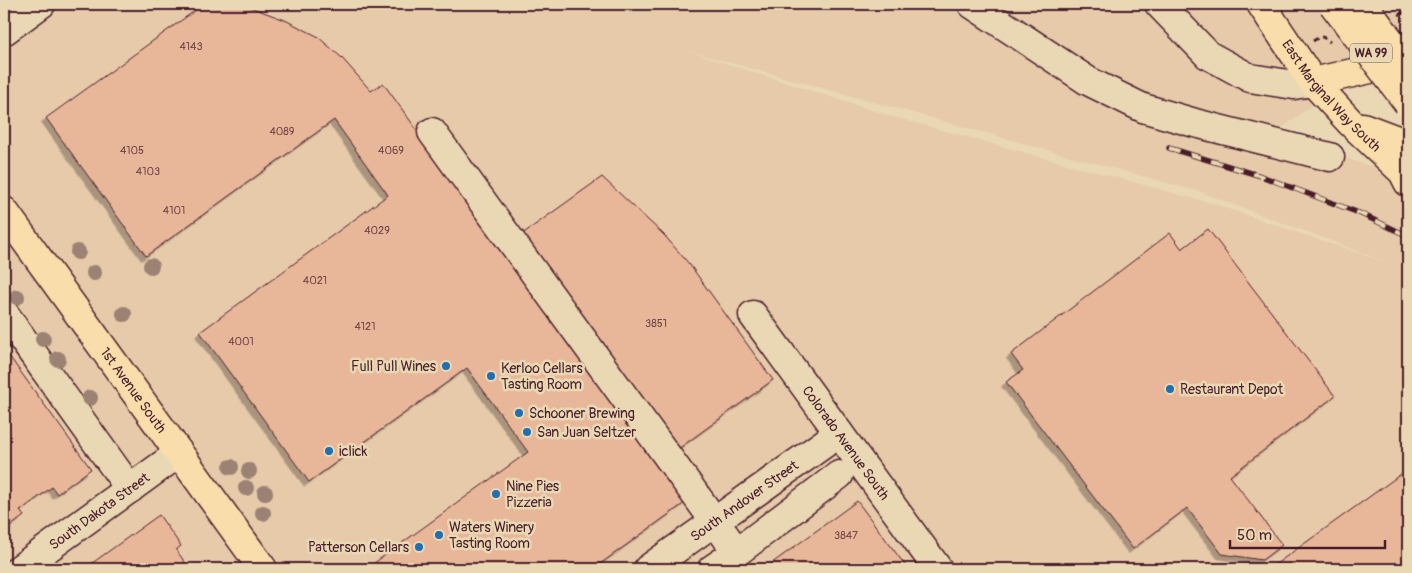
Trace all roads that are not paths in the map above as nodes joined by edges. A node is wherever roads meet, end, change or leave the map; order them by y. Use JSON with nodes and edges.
{"nodes":[{"id":1,"x":41,"y":4,"type":"edge"},
{"id":2,"x":972,"y":4,"type":"edge"},
{"id":3,"x":1159,"y":4,"type":"edge"},
{"id":4,"x":1262,"y":4,"type":"edge"},
{"id":5,"x":1333,"y":4,"type":"edge"},
{"id":6,"x":1363,"y":4,"type":"edge"},
{"id":7,"x":4,"y":31,"type":"edge"},
{"id":8,"x":1408,"y":64,"type":"edge"},
{"id":9,"x":1313,"y":82,"type":"junction"},
{"id":10,"x":1408,"y":103,"type":"edge"},
{"id":11,"x":1350,"y":122,"type":"junction"},
{"id":12,"x":432,"y":132,"type":"dead end"},
{"id":13,"x":1408,"y":144,"type":"edge"},
{"id":14,"x":1330,"y":157,"type":"dead end"},
{"id":15,"x":1408,"y":182,"type":"edge"},
{"id":16,"x":4,"y":211,"type":"edge"},
{"id":17,"x":4,"y":313,"type":"edge"},
{"id":18,"x":753,"y":314,"type":"dead end"},
{"id":19,"x":833,"y":438,"type":"junction"},
{"id":20,"x":179,"y":453,"type":"junction"},
{"id":21,"x":839,"y":475,"type":"dead end"},
{"id":22,"x":130,"y":489,"type":"junction"},
{"id":23,"x":715,"y":522,"type":"junction"},
{"id":24,"x":736,"y":552,"type":"junction"},
{"id":25,"x":19,"y":569,"type":"edge"},
{"id":26,"x":263,"y":569,"type":"edge"},
{"id":27,"x":648,"y":569,"type":"edge"},
{"id":28,"x":712,"y":569,"type":"edge"},
{"id":29,"x":938,"y":569,"type":"edge"}],
"edges":[{"from":1,"to":7,"type":"street"},
{"from":2,"to":14,"type":"street"},
{"from":3,"to":9,"type":"street"},
{"from":4,"to":9,"type":"main road","name":"East Marginal Way South"},
{"from":5,"to":10,"type":"main road","number":"WA 99","bridge":true},
{"from":6,"to":8,"type":"main road","number":"WA 99","bridge":true},
{"from":8,"to":9,"type":"main road"},
{"from":9,"to":11,"type":"main road","name":"East Marginal Way South"},
{"from":11,"to":13,"type":"main road"},
{"from":11,"to":15,"type":"main road","name":"East Marginal Way South"},
{"from":12,"to":23,"type":"street"},
{"from":16,"to":20,"type":"main road","name":"1st Avenue South"},
{"from":17,"to":22,"type":"street"},
{"from":18,"to":19,"type":"street","name":"Colorado Avenue South"},
{"from":19,"to":23,"type":"street","name":"South Andover Street"},
{"from":19,"to":29,"type":"street","name":"Colorado Avenue South"},
{"from":20,"to":22,"type":"street","name":"South Dakota Street"},
{"from":20,"to":26,"type":"main road","name":"1st Avenue South"},
{"from":21,"to":24,"type":"street"},
{"from":22,"to":25,"type":"street","name":"South Dakota Street"},
{"from":23,"to":24,"type":"street"},
{"from":23,"to":27,"type":"street","name":"South Andover Street"},
{"from":24,"to":28,"type":"street"}]}
